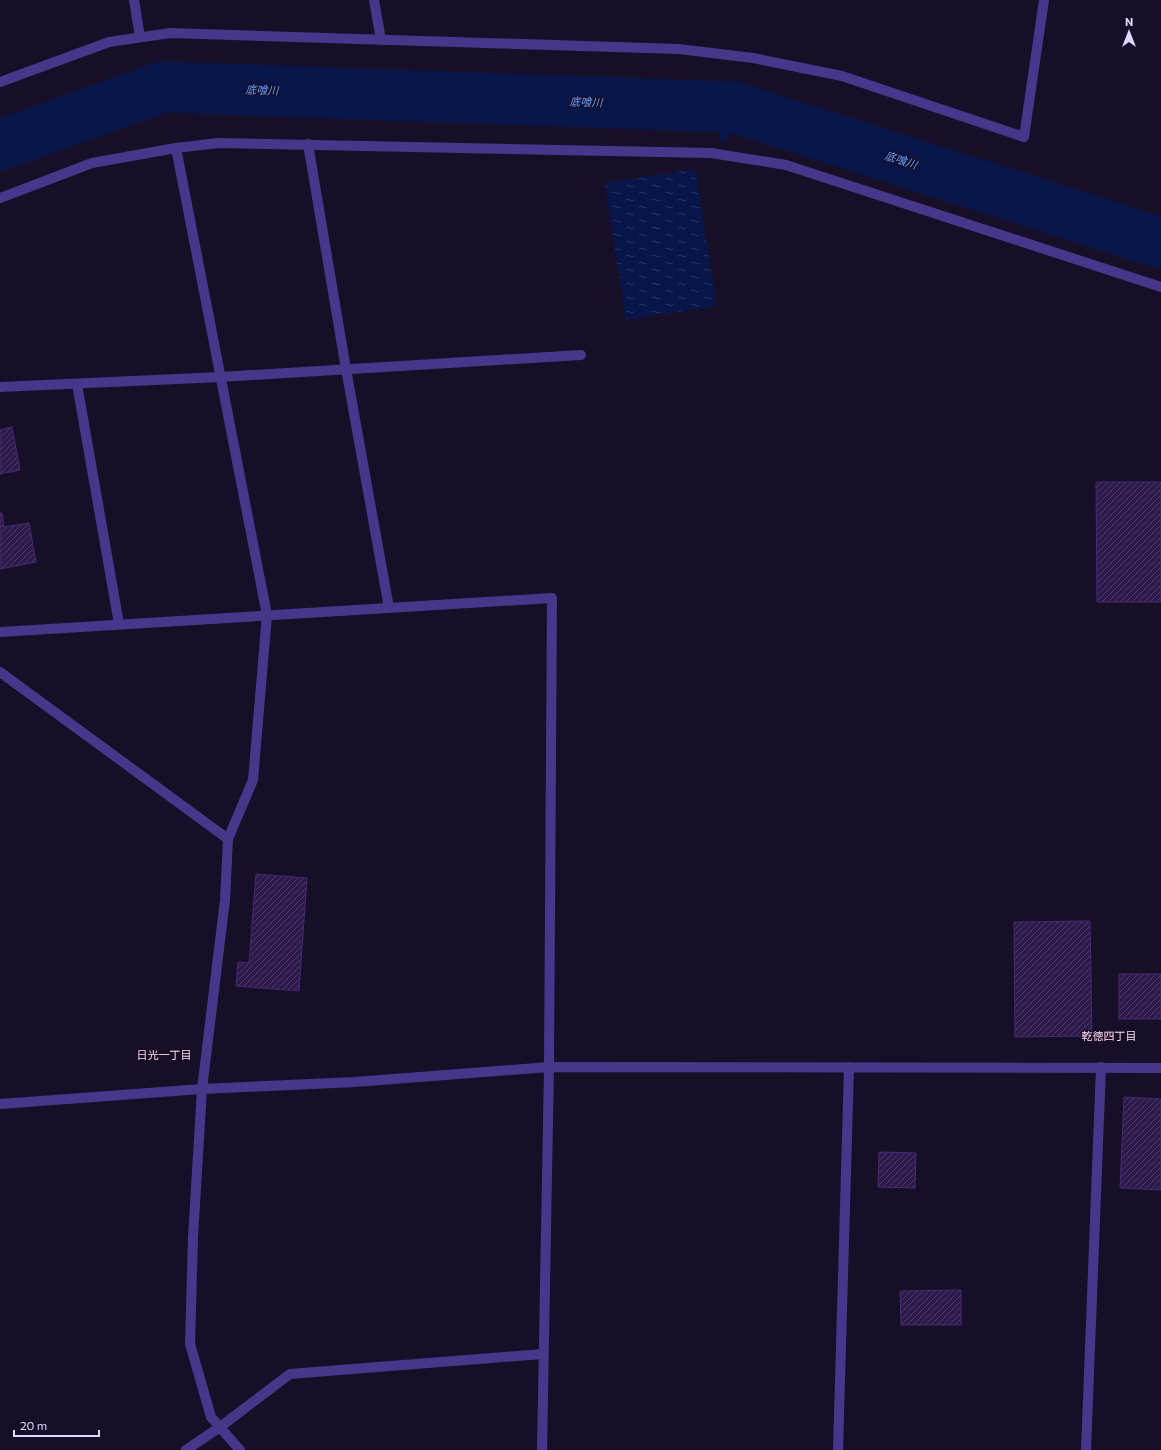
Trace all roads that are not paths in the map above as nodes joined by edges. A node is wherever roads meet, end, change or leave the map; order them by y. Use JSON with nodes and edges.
{"nodes":[{"id":1,"x":134,"y":0,"type":"edge"},
{"id":2,"x":374,"y":0,"type":"edge"},
{"id":3,"x":1044,"y":0,"type":"edge"},
{"id":4,"x":140,"y":37,"type":"junction"},
{"id":5,"x":381,"y":40,"type":"junction"},
{"id":6,"x":0,"y":82,"type":"edge"},
{"id":7,"x":308,"y":144,"type":"junction"},
{"id":8,"x":176,"y":148,"type":"junction"},
{"id":9,"x":0,"y":198,"type":"edge"},
{"id":10,"x":1161,"y":287,"type":"edge"},
{"id":11,"x":581,"y":355,"type":"dead end"},
{"id":12,"x":346,"y":369,"type":"junction"},
{"id":13,"x":221,"y":377,"type":"junction"},
{"id":14,"x":77,"y":384,"type":"junction"},
{"id":15,"x":0,"y":387,"type":"edge"},
{"id":16,"x":389,"y":608,"type":"junction"},
{"id":17,"x":268,"y":615,"type":"junction"},
{"id":18,"x":119,"y":624,"type":"junction"},
{"id":19,"x":0,"y":632,"type":"edge"},
{"id":20,"x":0,"y":672,"type":"edge"},
{"id":21,"x":228,"y":840,"type":"junction"},
{"id":22,"x":549,"y":1067,"type":"junction"},
{"id":23,"x":849,"y":1067,"type":"junction"},
{"id":24,"x":1101,"y":1067,"type":"junction"},
{"id":25,"x":1161,"y":1068,"type":"edge"},
{"id":26,"x":202,"y":1089,"type":"junction"},
{"id":27,"x":0,"y":1104,"type":"edge"},
{"id":28,"x":543,"y":1354,"type":"junction"},
{"id":29,"x":220,"y":1427,"type":"junction"},
{"id":30,"x":186,"y":1450,"type":"edge"},
{"id":31,"x":240,"y":1450,"type":"edge"},
{"id":32,"x":542,"y":1450,"type":"edge"},
{"id":33,"x":838,"y":1450,"type":"edge"},
{"id":34,"x":1086,"y":1450,"type":"edge"}],
"edges":[{"from":1,"to":4,"type":"street"},
{"from":2,"to":5,"type":"street"},
{"from":3,"to":5,"type":"street"},
{"from":4,"to":5,"type":"street"},
{"from":4,"to":6,"type":"street"},
{"from":7,"to":8,"type":"street"},
{"from":7,"to":10,"type":"street"},
{"from":7,"to":12,"type":"street"},
{"from":8,"to":9,"type":"street"},
{"from":8,"to":13,"type":"street"},
{"from":11,"to":12,"type":"street"},
{"from":12,"to":13,"type":"street"},
{"from":12,"to":16,"type":"street"},
{"from":13,"to":14,"type":"street"},
{"from":13,"to":17,"type":"street"},
{"from":14,"to":15,"type":"street"},
{"from":14,"to":18,"type":"street"},
{"from":16,"to":17,"type":"street"},
{"from":16,"to":22,"type":"street"},
{"from":17,"to":18,"type":"street"},
{"from":17,"to":21,"type":"street"},
{"from":18,"to":19,"type":"street"},
{"from":20,"to":21,"type":"street"},
{"from":21,"to":26,"type":"street"},
{"from":22,"to":23,"type":"street"},
{"from":22,"to":26,"type":"street"},
{"from":22,"to":28,"type":"street"},
{"from":23,"to":24,"type":"street"},
{"from":23,"to":33,"type":"street"},
{"from":24,"to":25,"type":"street"},
{"from":24,"to":34,"type":"street"},
{"from":26,"to":27,"type":"street"},
{"from":26,"to":29,"type":"street"},
{"from":28,"to":29,"type":"street"},
{"from":28,"to":32,"type":"street"},
{"from":29,"to":30,"type":"street"},
{"from":29,"to":31,"type":"street"}]}
